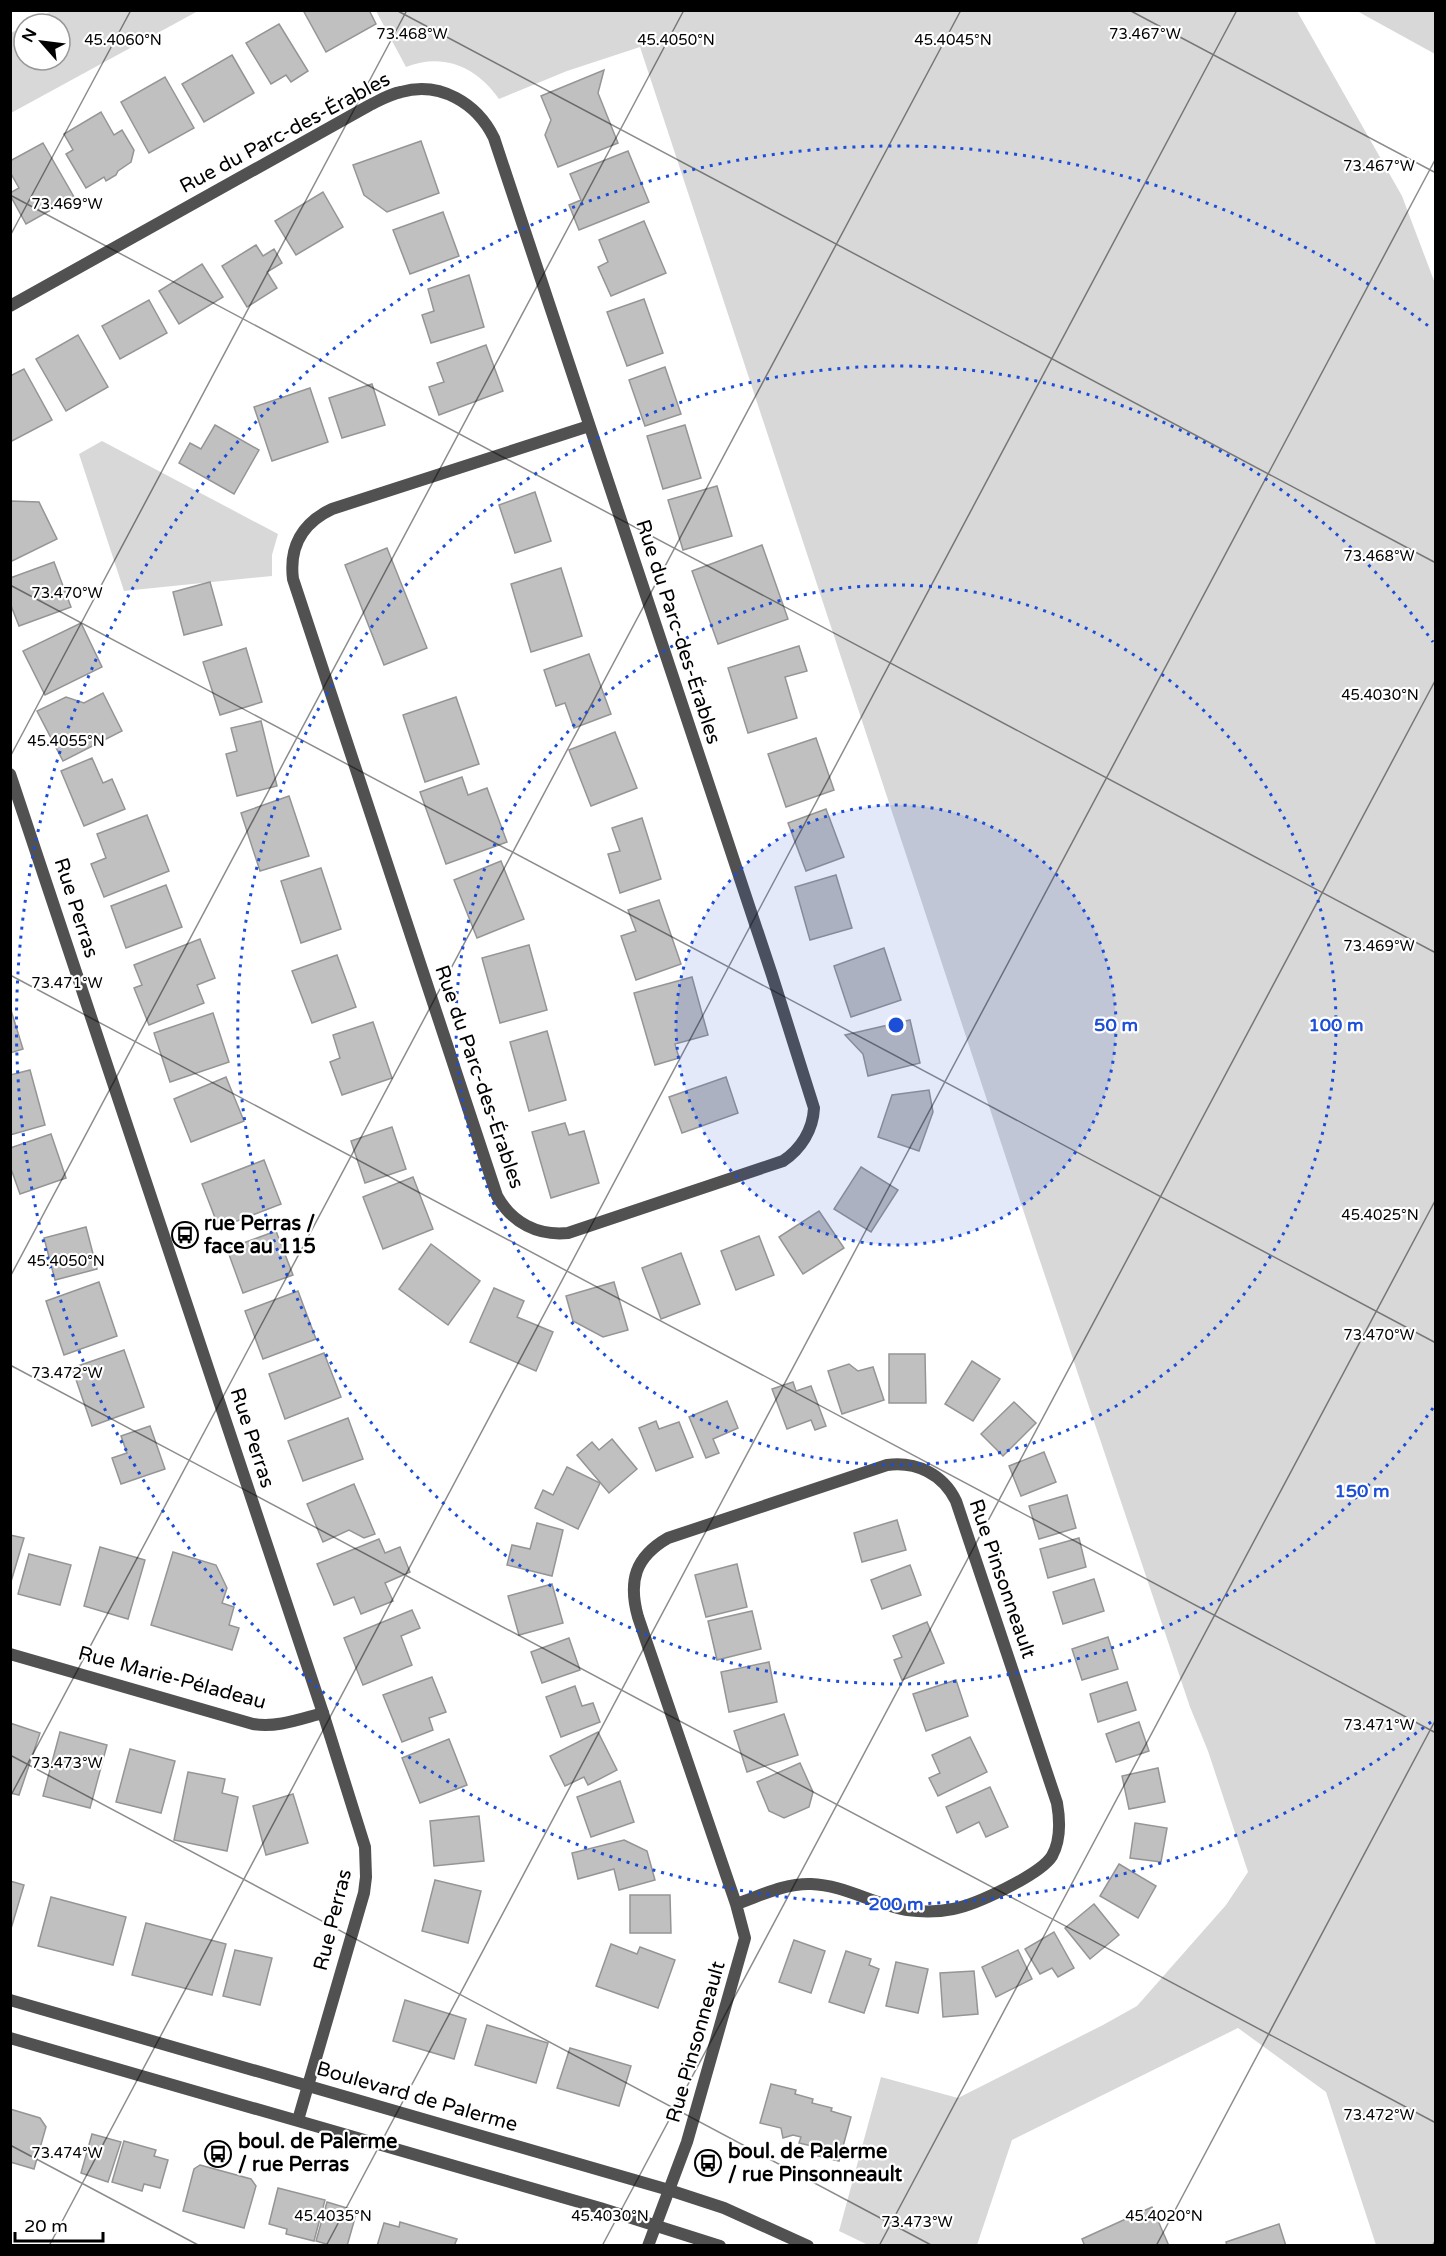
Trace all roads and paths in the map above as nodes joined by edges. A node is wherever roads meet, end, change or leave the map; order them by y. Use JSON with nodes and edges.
{"nodes":[{"id":1,"x":10,"y":306,"type":"edge"},
{"id":2,"x":589,"y":426,"type":"junction"},
{"id":3,"x":10,"y":774,"type":"edge"},
{"id":4,"x":10,"y":1654,"type":"edge"},
{"id":5,"x":323,"y":1713,"type":"junction"},
{"id":6,"x":736,"y":1904,"type":"junction"},
{"id":7,"x":10,"y":2000,"type":"edge"},
{"id":8,"x":10,"y":2038,"type":"edge"},
{"id":9,"x":308,"y":2086,"type":"junction"},
{"id":10,"x":298,"y":2120,"type":"junction"},
{"id":11,"x":669,"y":2190,"type":"junction"},
{"id":12,"x":656,"y":2224,"type":"junction"},
{"id":13,"x":648,"y":2246,"type":"edge"},
{"id":14,"x":720,"y":2246,"type":"edge"},
{"id":15,"x":808,"y":2246,"type":"edge"}],
"edges":[{"from":1,"to":2,"type":"street","name":"Rue du Parc-des-Érables"},
{"from":2,"to":2,"type":"street","name":"Rue du Parc-des-Érables"},
{"from":3,"to":5,"type":"street","name":"Rue Perras"},
{"from":4,"to":5,"type":"street","name":"Rue Marie-Péladeau"},
{"from":5,"to":9,"type":"street","name":"Rue Perras"},
{"from":6,"to":6,"type":"street","name":"Rue Pinsonneault"},
{"from":6,"to":11,"type":"street","name":"Rue Pinsonneault"},
{"from":7,"to":9,"type":"street","name":"Boulevard de Palerme"},
{"from":8,"to":10,"type":"street"},
{"from":9,"to":10,"type":"street","name":"Rue Perras"},
{"from":9,"to":11,"type":"street","name":"Boulevard de Palerme"},
{"from":10,"to":12,"type":"street"},
{"from":11,"to":12,"type":"street","name":"Rue Pinsonneault"},
{"from":11,"to":15,"type":"street","name":"Boulevard de Palerme"},
{"from":12,"to":13,"type":"street","name":"Rue Pinsonneault"},
{"from":12,"to":14,"type":"street"}]}
